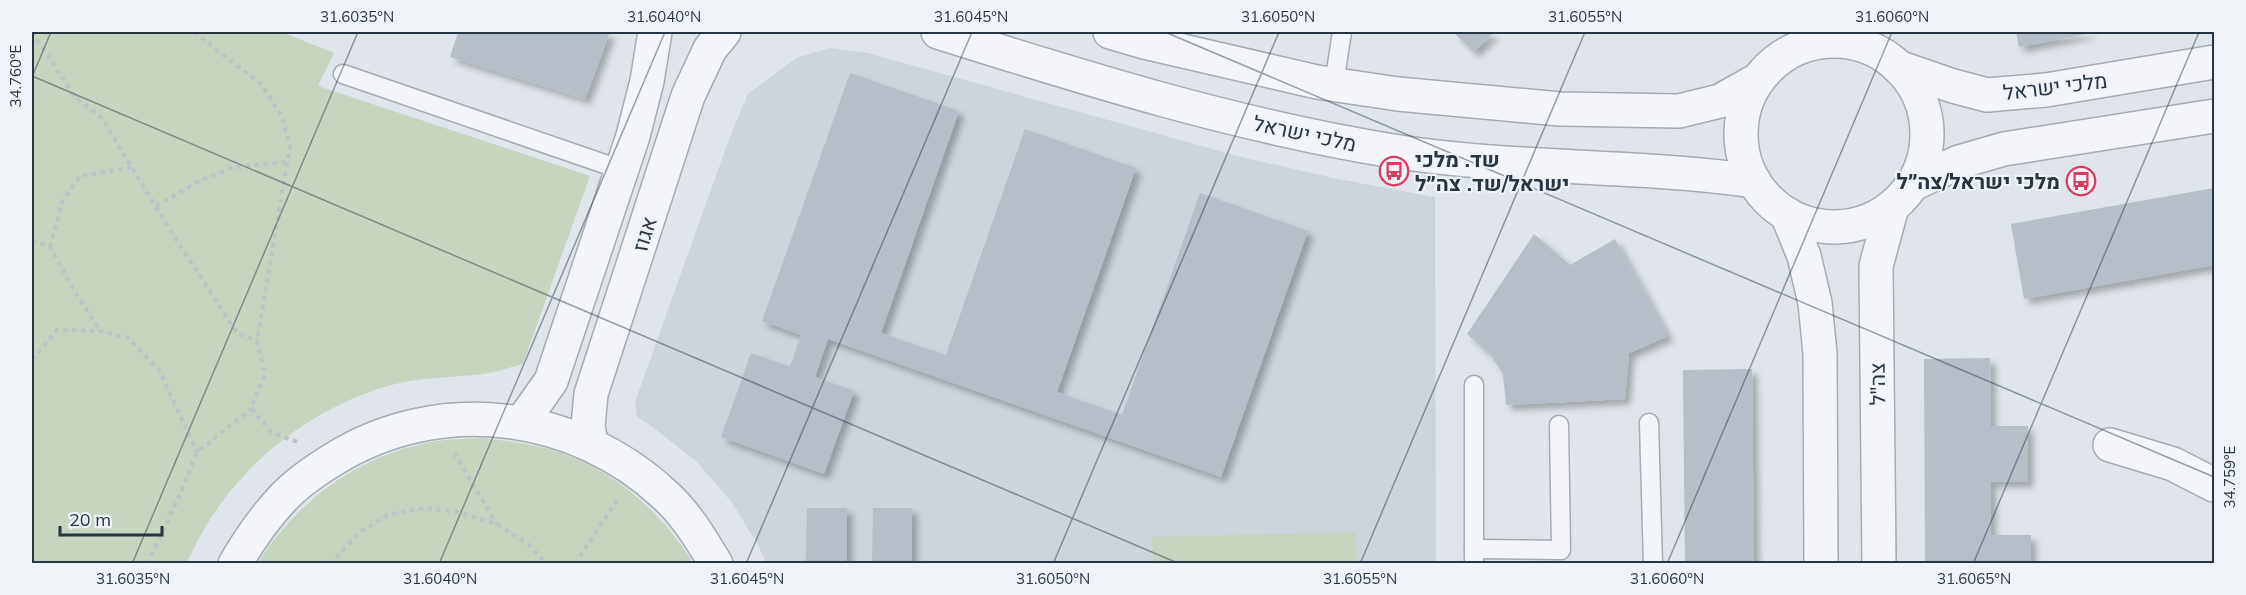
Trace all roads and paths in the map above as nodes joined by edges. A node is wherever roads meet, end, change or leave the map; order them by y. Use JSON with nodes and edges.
{"nodes":[{"id":1,"x":32,"y":32,"type":"edge"},
{"id":2,"x":194,"y":32,"type":"edge"},
{"id":3,"x":655,"y":32,"type":"edge"},
{"id":4,"x":724,"y":32,"type":"edge"},
{"id":5,"x":938,"y":32,"type":"edge"},
{"id":6,"x":1110,"y":32,"type":"edge"},
{"id":7,"x":1342,"y":32,"type":"edge"},
{"id":8,"x":1791,"y":32,"type":"edge"},
{"id":9,"x":1889,"y":52,"type":"edge"},
{"id":10,"x":2214,"y":62,"type":"edge"},
{"id":11,"x":1768,"y":70,"type":"junction"},
{"id":12,"x":343,"y":74,"type":"dead end"},
{"id":13,"x":1334,"y":84,"type":"junction"},
{"id":14,"x":2214,"y":116,"type":"edge"},
{"id":15,"x":288,"y":162,"type":"junction"},
{"id":16,"x":133,"y":167,"type":"junction"},
{"id":17,"x":622,"y":170,"type":"junction"},
{"id":18,"x":1754,"y":181,"type":"junction"},
{"id":19,"x":1902,"y":196,"type":"junction"},
{"id":20,"x":156,"y":206,"type":"junction"},
{"id":21,"x":1787,"y":214,"type":"junction"},
{"id":22,"x":32,"y":240,"type":"edge"},
{"id":23,"x":50,"y":247,"type":"junction"},
{"id":24,"x":100,"y":331,"type":"junction"},
{"id":25,"x":257,"y":341,"type":"junction"},
{"id":26,"x":32,"y":359,"type":"edge"},
{"id":27,"x":1474,"y":385,"type":"dead end"},
{"id":28,"x":251,"y":408,"type":"junction"},
{"id":29,"x":435,"y":422,"type":"junction"},
{"id":30,"x":522,"y":422,"type":"junction"},
{"id":31,"x":1649,"y":423,"type":"dead end"},
{"id":32,"x":1558,"y":425,"type":"dead end"},
{"id":33,"x":591,"y":444,"type":"junction"},
{"id":34,"x":2110,"y":445,"type":"dead end"},
{"id":35,"x":196,"y":452,"type":"junction"},
{"id":36,"x":318,"y":469,"type":"junction"},
{"id":37,"x":636,"y":472,"type":"junction"},
{"id":38,"x":2214,"y":485,"type":"edge"},
{"id":39,"x":497,"y":524,"type":"junction"},
{"id":40,"x":1474,"y":556,"type":"edge"},
{"id":41,"x":147,"y":564,"type":"edge"},
{"id":42,"x":235,"y":564,"type":"edge"},
{"id":43,"x":330,"y":564,"type":"edge"},
{"id":44,"x":443,"y":564,"type":"edge"},
{"id":45,"x":461,"y":564,"type":"edge"},
{"id":46,"x":547,"y":564,"type":"edge"},
{"id":47,"x":575,"y":564,"type":"edge"},
{"id":48,"x":716,"y":564,"type":"edge"},
{"id":49,"x":1653,"y":564,"type":"edge"},
{"id":50,"x":1821,"y":564,"type":"edge"},
{"id":51,"x":1879,"y":564,"type":"edge"}],
"edges":[{"from":1,"to":16,"type":"path"},
{"from":2,"to":15,"type":"path"},
{"from":3,"to":17,"type":"street","name":"אגוז"},
{"from":4,"to":33,"type":"street","name":"אגוז"},
{"from":5,"to":18,"type":"street","name":"מלכי ישראל"},
{"from":6,"to":13,"type":"street"},
{"from":7,"to":13,"type":"lane"},
{"from":8,"to":11,"type":"street"},
{"from":9,"to":10,"type":"street","name":"מלכי ישראל"},
{"from":9,"to":11,"type":"street"},
{"from":9,"to":19,"type":"street"},
{"from":11,"to":13,"type":"street"},
{"from":11,"to":18,"type":"street"},
{"from":12,"to":17,"type":"lane"},
{"from":14,"to":19,"type":"street"},
{"from":15,"to":20,"type":"path"},
{"from":15,"to":25,"type":"path"},
{"from":16,"to":20,"type":"path"},
{"from":16,"to":23,"type":"path"},
{"from":17,"to":30,"type":"street","name":"אגוז"},
{"from":18,"to":21,"type":"street"},
{"from":19,"to":21,"type":"street"},
{"from":19,"to":51,"type":"street","name":"צה\"ל"},
{"from":20,"to":25,"type":"path"},
{"from":21,"to":50,"type":"street"},
{"from":22,"to":23,"type":"path"},
{"from":23,"to":24,"type":"path"},
{"from":24,"to":26,"type":"path"},
{"from":24,"to":35,"type":"path"},
{"from":25,"to":28,"type":"path"},
{"from":27,"to":40,"type":"lane"},
{"from":28,"to":35,"type":"path"},
{"from":28,"to":36,"type":"path"},
{"from":29,"to":30,"type":"street"},
{"from":29,"to":36,"type":"street"},
{"from":29,"to":39,"type":"path"},
{"from":30,"to":33,"type":"street"},
{"from":31,"to":49,"type":"lane"},
{"from":32,"to":40,"type":"lane"},
{"from":33,"to":37,"type":"street"},
{"from":34,"to":38,"type":"street"},
{"from":35,"to":41,"type":"path"},
{"from":36,"to":42,"type":"street"},
{"from":37,"to":47,"type":"path"},
{"from":37,"to":48,"type":"street"},
{"from":39,"to":43,"type":"path"},
{"from":39,"to":46,"type":"path"},
{"from":44,"to":45,"type":"path"}]}
